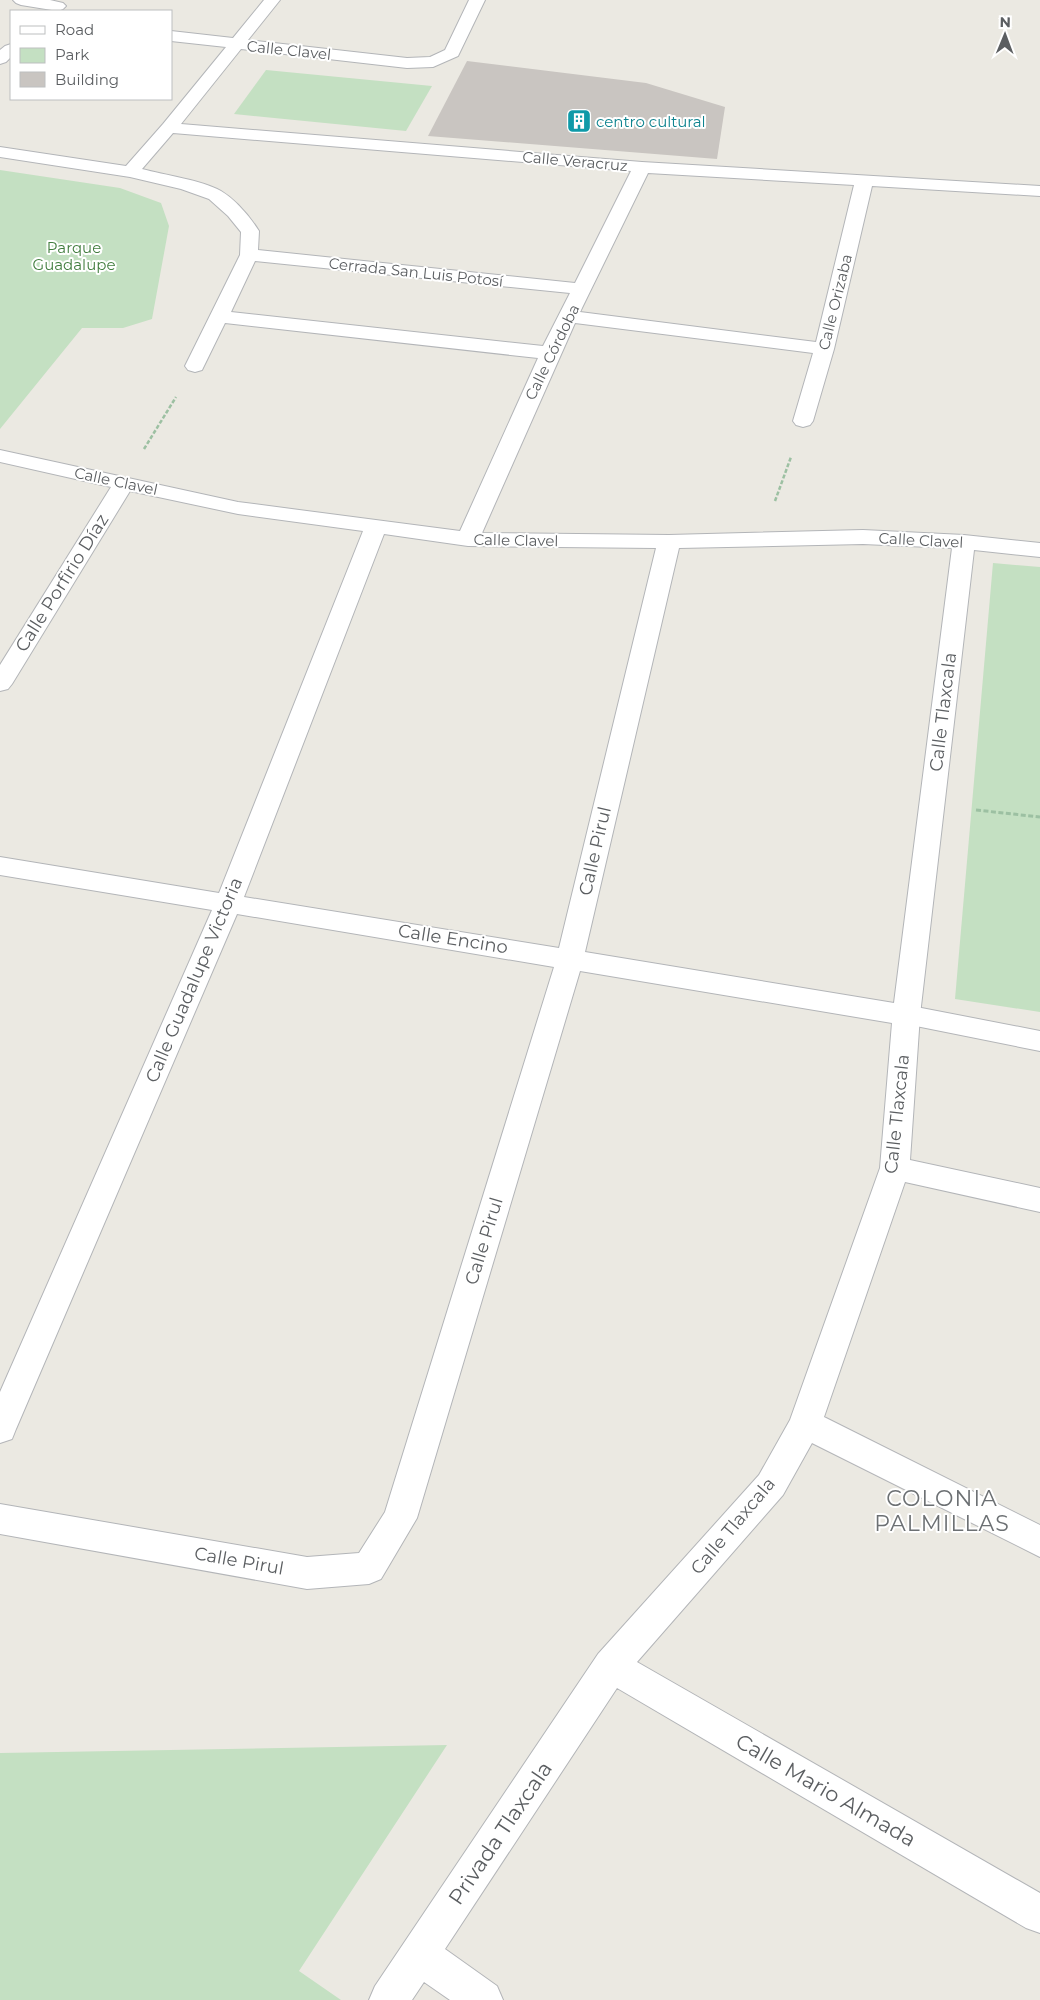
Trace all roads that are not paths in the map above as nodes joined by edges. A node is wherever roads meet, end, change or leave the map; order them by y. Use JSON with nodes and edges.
{"nodes":[{"id":1,"x":21,"y":0,"type":"edge"},
{"id":2,"x":272,"y":0,"type":"edge"},
{"id":3,"x":477,"y":0,"type":"edge"},
{"id":4,"x":58,"y":6,"type":"edge"},
{"id":5,"x":172,"y":36,"type":"edge"},
{"id":6,"x":238,"y":44,"type":"junction"},
{"id":7,"x":10,"y":50,"type":"edge"},
{"id":8,"x":0,"y":59,"type":"edge"},
{"id":9,"x":169,"y":128,"type":"junction"},
{"id":10,"x":0,"y":152,"type":"edge"},
{"id":11,"x":642,"y":167,"type":"junction"},
{"id":12,"x":130,"y":172,"type":"junction"},
{"id":13,"x":864,"y":181,"type":"junction"},
{"id":14,"x":1040,"y":191,"type":"edge"},
{"id":15,"x":249,"y":255,"type":"junction"},
{"id":16,"x":582,"y":289,"type":"junction"},
{"id":17,"x":569,"y":316,"type":"junction"},
{"id":18,"x":220,"y":317,"type":"junction"},
{"id":19,"x":824,"y":349,"type":"junction"},
{"id":20,"x":550,"y":353,"type":"junction"},
{"id":21,"x":195,"y":366,"type":"road end"},
{"id":22,"x":803,"y":421,"type":"road end"},
{"id":23,"x":0,"y":456,"type":"edge"},
{"id":24,"x":124,"y":482,"type":"junction"},
{"id":25,"x":376,"y":527,"type":"junction"},
{"id":26,"x":468,"y":539,"type":"junction"},
{"id":27,"x":669,"y":542,"type":"junction"},
{"id":28,"x":964,"y":542,"type":"junction"},
{"id":29,"x":1040,"y":550,"type":"edge"},
{"id":30,"x":0,"y":684,"type":"edge"},
{"id":31,"x":0,"y":866,"type":"edge"},
{"id":32,"x":229,"y":902,"type":"junction"},
{"id":33,"x":570,"y":959,"type":"junction"},
{"id":34,"x":906,"y":1015,"type":"junction"},
{"id":35,"x":1040,"y":1041,"type":"edge"},
{"id":36,"x":895,"y":1168,"type":"junction"},
{"id":37,"x":1040,"y":1200,"type":"edge"},
{"id":38,"x":805,"y":1424,"type":"junction"},
{"id":39,"x":0,"y":1429,"type":"edge"},
{"id":40,"x":0,"y":1519,"type":"edge"},
{"id":41,"x":1040,"y":1542,"type":"edge"},
{"id":42,"x":611,"y":1666,"type":"junction"},
{"id":43,"x":1040,"y":1914,"type":"edge"},
{"id":44,"x":420,"y":1955,"type":"junction"},
{"id":45,"x":389,"y":2000,"type":"edge"},
{"id":46,"x":483,"y":2000,"type":"edge"}],
"edges":[{"from":1,"to":4,"type":"street"},
{"from":2,"to":6,"type":"street"},
{"from":3,"to":6,"type":"street","name":"Calle Clavel"},
{"from":5,"to":6,"type":"street","name":"Calle Clavel"},
{"from":6,"to":9,"type":"street"},
{"from":7,"to":8,"type":"street"},
{"from":9,"to":11,"type":"street","name":"Calle Veracruz"},
{"from":9,"to":12,"type":"street"},
{"from":10,"to":12,"type":"street"},
{"from":11,"to":13,"type":"street","name":"Calle Veracruz"},
{"from":11,"to":16,"type":"street","name":"Calle Córdoba"},
{"from":12,"to":15,"type":"street"},
{"from":13,"to":14,"type":"street","name":"Calle Veracruz"},
{"from":13,"to":19,"type":"street","name":"Calle Orizaba"},
{"from":15,"to":16,"type":"street","name":"Cerrada San Luis Potosí"},
{"from":15,"to":18,"type":"street"},
{"from":16,"to":17,"type":"street","name":"Calle Córdoba"},
{"from":17,"to":19,"type":"street"},
{"from":17,"to":20,"type":"street","name":"Calle Córdoba"},
{"from":18,"to":20,"type":"street"},
{"from":18,"to":21,"type":"street"},
{"from":19,"to":22,"type":"street","name":"Calle Orizaba"},
{"from":20,"to":26,"type":"street","name":"Calle Córdoba"},
{"from":23,"to":24,"type":"street","name":"Calle Clavel"},
{"from":24,"to":25,"type":"street","name":"Calle Clavel"},
{"from":24,"to":30,"type":"street","name":"Calle Porfirio Díaz"},
{"from":25,"to":26,"type":"street","name":"Calle Clavel"},
{"from":25,"to":32,"type":"street","name":"Calle Guadalupe Victoria"},
{"from":26,"to":27,"type":"street","name":"Calle Clavel"},
{"from":27,"to":28,"type":"street","name":"Calle Clavel"},
{"from":27,"to":33,"type":"street","name":"Calle Pirul"},
{"from":28,"to":29,"type":"street","name":"Calle Clavel"},
{"from":28,"to":34,"type":"street","name":"Calle Tlaxcala"},
{"from":31,"to":32,"type":"street","name":"Calle Encino"},
{"from":32,"to":33,"type":"street","name":"Calle Encino"},
{"from":32,"to":39,"type":"street","name":"Calle Guadalupe Victoria"},
{"from":33,"to":34,"type":"street","name":"Calle Encino"},
{"from":33,"to":40,"type":"street","name":"Calle Pirul"},
{"from":34,"to":35,"type":"street","name":"Calle Encino"},
{"from":34,"to":36,"type":"street","name":"Calle Tlaxcala"},
{"from":36,"to":37,"type":"street"},
{"from":36,"to":38,"type":"street","name":"Calle Tlaxcala"},
{"from":38,"to":41,"type":"street"},
{"from":38,"to":42,"type":"street","name":"Calle Tlaxcala"},
{"from":42,"to":43,"type":"street","name":"Calle Mario Almada"},
{"from":42,"to":44,"type":"street","name":"Privada Tlaxcala"},
{"from":44,"to":45,"type":"street","name":"Privada Tlaxcala"},
{"from":44,"to":46,"type":"street"}]}
